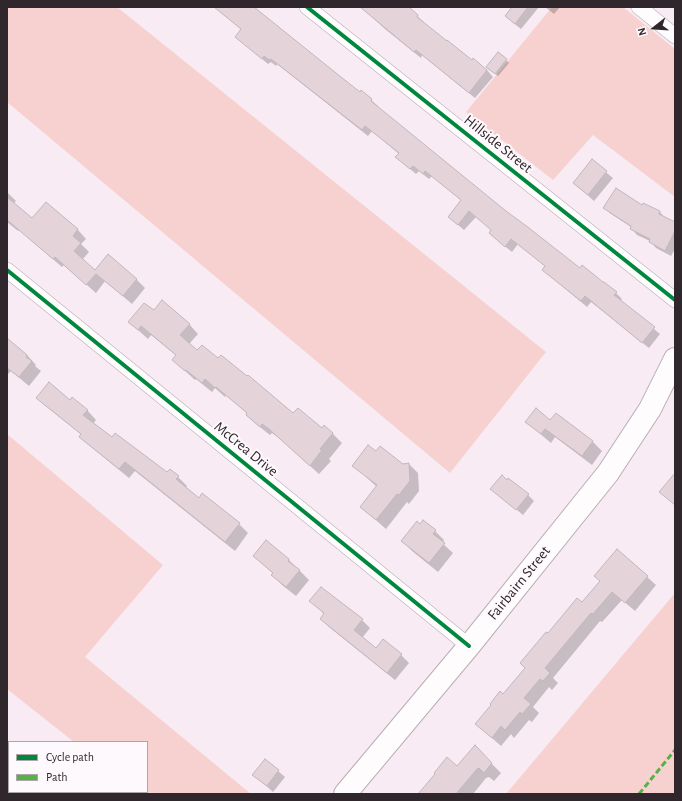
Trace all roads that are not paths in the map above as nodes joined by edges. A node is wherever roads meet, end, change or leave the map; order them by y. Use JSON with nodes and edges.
{"nodes":[{"id":1,"x":307,"y":7,"type":"edge"},
{"id":2,"x":640,"y":7,"type":"edge"},
{"id":3,"x":675,"y":36,"type":"edge"},
{"id":4,"x":7,"y":270,"type":"edge"},
{"id":5,"x":675,"y":300,"type":"edge"},
{"id":6,"x":675,"y":359,"type":"edge"},
{"id":7,"x":469,"y":646,"type":"junction"},
{"id":8,"x":345,"y":794,"type":"edge"}],
"edges":[{"from":1,"to":5,"type":"street","name":"Hillside Street"},
{"from":2,"to":3,"type":"street"},
{"from":4,"to":7,"type":"street","name":"McCrea Drive"},
{"from":6,"to":7,"type":"main road","name":"Fairbairn Street"},
{"from":7,"to":8,"type":"main road","name":"Fairbairn Street"}]}
